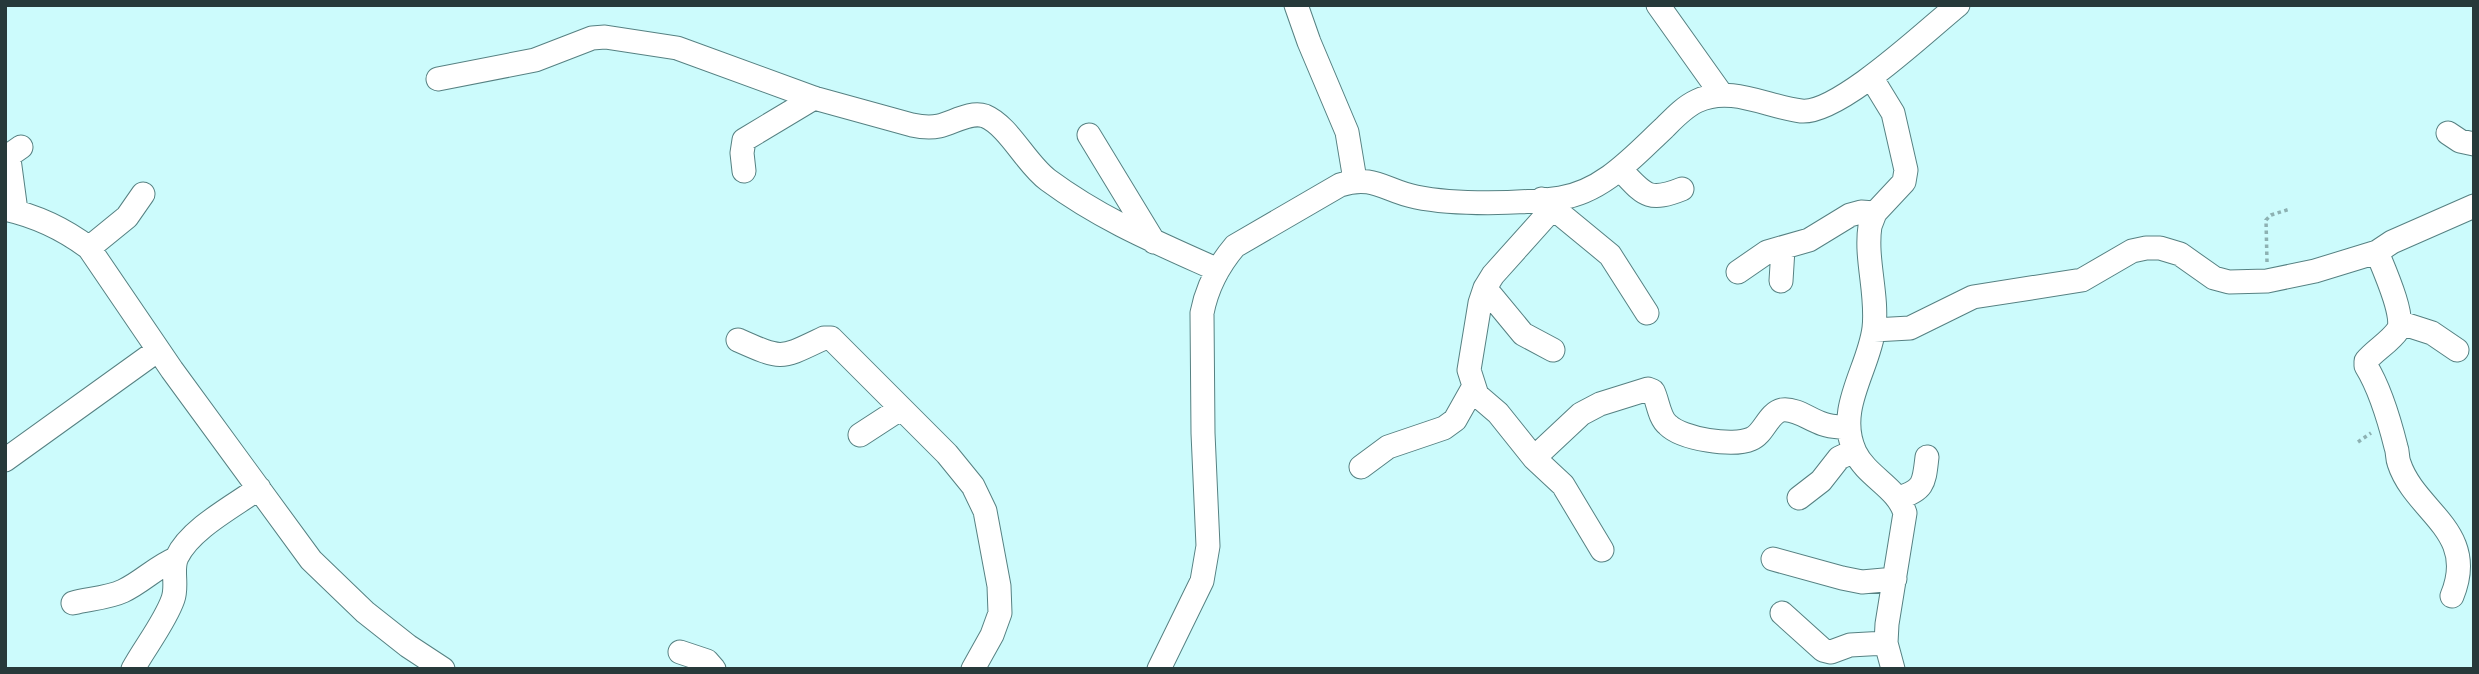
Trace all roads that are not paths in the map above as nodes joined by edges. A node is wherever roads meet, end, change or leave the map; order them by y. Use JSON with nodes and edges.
{"nodes":[{"id":1,"x":1296,"y":5,"type":"edge"},
{"id":2,"x":1658,"y":5,"type":"edge"},
{"id":3,"x":1958,"y":5,"type":"edge"},
{"id":4,"x":1871,"y":76,"type":"junction"},
{"id":5,"x":438,"y":79,"type":"dead end"},
{"id":6,"x":1722,"y":95,"type":"junction"},
{"id":7,"x":814,"y":98,"type":"junction"},
{"id":8,"x":2448,"y":133,"type":"dead end"},
{"id":9,"x":1089,"y":135,"type":"dead end"},
{"id":10,"x":2474,"y":144,"type":"edge"},
{"id":11,"x":22,"y":147,"type":"dead end"},
{"id":12,"x":1620,"y":169,"type":"junction"},
{"id":13,"x":744,"y":171,"type":"dead end"},
{"id":14,"x":1354,"y":180,"type":"junction"},
{"id":15,"x":1682,"y":189,"type":"dead end"},
{"id":16,"x":143,"y":194,"type":"dead end"},
{"id":17,"x":1548,"y":204,"type":"junction"},
{"id":18,"x":2474,"y":206,"type":"edge"},
{"id":19,"x":10,"y":210,"type":"edge"},
{"id":20,"x":1875,"y":213,"type":"junction"},
{"id":21,"x":1154,"y":242,"type":"junction"},
{"id":22,"x":89,"y":248,"type":"junction"},
{"id":23,"x":1783,"y":249,"type":"junction"},
{"id":24,"x":2377,"y":252,"type":"junction"},
{"id":25,"x":1218,"y":270,"type":"junction"},
{"id":26,"x":1738,"y":272,"type":"dead end"},
{"id":27,"x":1781,"y":281,"type":"dead end"},
{"id":28,"x":1485,"y":289,"type":"junction"},
{"id":29,"x":1647,"y":313,"type":"dead end"},
{"id":30,"x":2401,"y":323,"type":"junction"},
{"id":31,"x":1874,"y":330,"type":"junction"},
{"id":32,"x":738,"y":340,"type":"dead end"},
{"id":33,"x":2457,"y":349,"type":"dead end"},
{"id":34,"x":159,"y":350,"type":"junction"},
{"id":35,"x":1553,"y":350,"type":"dead end"},
{"id":36,"x":1473,"y":388,"type":"junction"},
{"id":37,"x":901,"y":410,"type":"junction"},
{"id":38,"x":860,"y":435,"type":"dead end"},
{"id":39,"x":1852,"y":439,"type":"junction"},
{"id":40,"x":1927,"y":457,"type":"dead end"},
{"id":41,"x":1534,"y":458,"type":"junction"},
{"id":42,"x":5,"y":460,"type":"edge"},
{"id":43,"x":1361,"y":467,"type":"dead end"},
{"id":44,"x":259,"y":488,"type":"junction"},
{"id":45,"x":1799,"y":498,"type":"dead end"},
{"id":46,"x":1898,"y":498,"type":"junction"},
{"id":47,"x":1602,"y":550,"type":"dead end"},
{"id":48,"x":175,"y":559,"type":"junction"},
{"id":49,"x":1773,"y":559,"type":"dead end"},
{"id":50,"x":1895,"y":579,"type":"junction"},
{"id":51,"x":2452,"y":596,"type":"dead end"},
{"id":52,"x":73,"y":603,"type":"dead end"},
{"id":53,"x":1782,"y":613,"type":"dead end"},
{"id":54,"x":1886,"y":643,"type":"junction"},
{"id":55,"x":680,"y":652,"type":"dead end"},
{"id":56,"x":133,"y":669,"type":"edge"},
{"id":57,"x":443,"y":669,"type":"edge"},
{"id":58,"x":714,"y":669,"type":"edge"},
{"id":59,"x":973,"y":669,"type":"edge"},
{"id":60,"x":1159,"y":669,"type":"edge"},
{"id":61,"x":1893,"y":669,"type":"edge"}],
"edges":[{"from":1,"to":14,"type":"street"},
{"from":2,"to":6,"type":"street"},
{"from":3,"to":4,"type":"street"},
{"from":4,"to":6,"type":"street"},
{"from":4,"to":20,"type":"street"},
{"from":5,"to":7,"type":"street"},
{"from":6,"to":12,"type":"street"},
{"from":7,"to":13,"type":"street"},
{"from":7,"to":21,"type":"street"},
{"from":8,"to":10,"type":"street"},
{"from":9,"to":21,"type":"street"},
{"from":11,"to":19,"type":"street"},
{"from":12,"to":15,"type":"street"},
{"from":12,"to":17,"type":"street"},
{"from":14,"to":17,"type":"street"},
{"from":14,"to":25,"type":"street"},
{"from":16,"to":22,"type":"street"},
{"from":17,"to":28,"type":"street"},
{"from":17,"to":29,"type":"street"},
{"from":18,"to":24,"type":"street"},
{"from":19,"to":22,"type":"street"},
{"from":20,"to":23,"type":"street"},
{"from":20,"to":31,"type":"street"},
{"from":21,"to":25,"type":"street"},
{"from":22,"to":34,"type":"street"},
{"from":23,"to":26,"type":"street"},
{"from":23,"to":27,"type":"street"},
{"from":24,"to":30,"type":"street"},
{"from":24,"to":31,"type":"street"},
{"from":25,"to":60,"type":"street"},
{"from":28,"to":35,"type":"street"},
{"from":28,"to":36,"type":"street"},
{"from":30,"to":33,"type":"street"},
{"from":30,"to":51,"type":"street"},
{"from":31,"to":39,"type":"street"},
{"from":32,"to":37,"type":"street"},
{"from":34,"to":42,"type":"street"},
{"from":34,"to":44,"type":"street"},
{"from":36,"to":41,"type":"street"},
{"from":36,"to":43,"type":"street"},
{"from":37,"to":38,"type":"street"},
{"from":37,"to":59,"type":"street"},
{"from":39,"to":41,"type":"street"},
{"from":39,"to":45,"type":"street"},
{"from":39,"to":46,"type":"street"},
{"from":40,"to":46,"type":"street"},
{"from":41,"to":47,"type":"street"},
{"from":44,"to":48,"type":"street"},
{"from":44,"to":57,"type":"street"},
{"from":46,"to":50,"type":"street"},
{"from":48,"to":52,"type":"street"},
{"from":48,"to":56,"type":"street"},
{"from":49,"to":50,"type":"street"},
{"from":50,"to":54,"type":"street"},
{"from":53,"to":54,"type":"street"},
{"from":54,"to":61,"type":"street"},
{"from":55,"to":58,"type":"street"}]}
